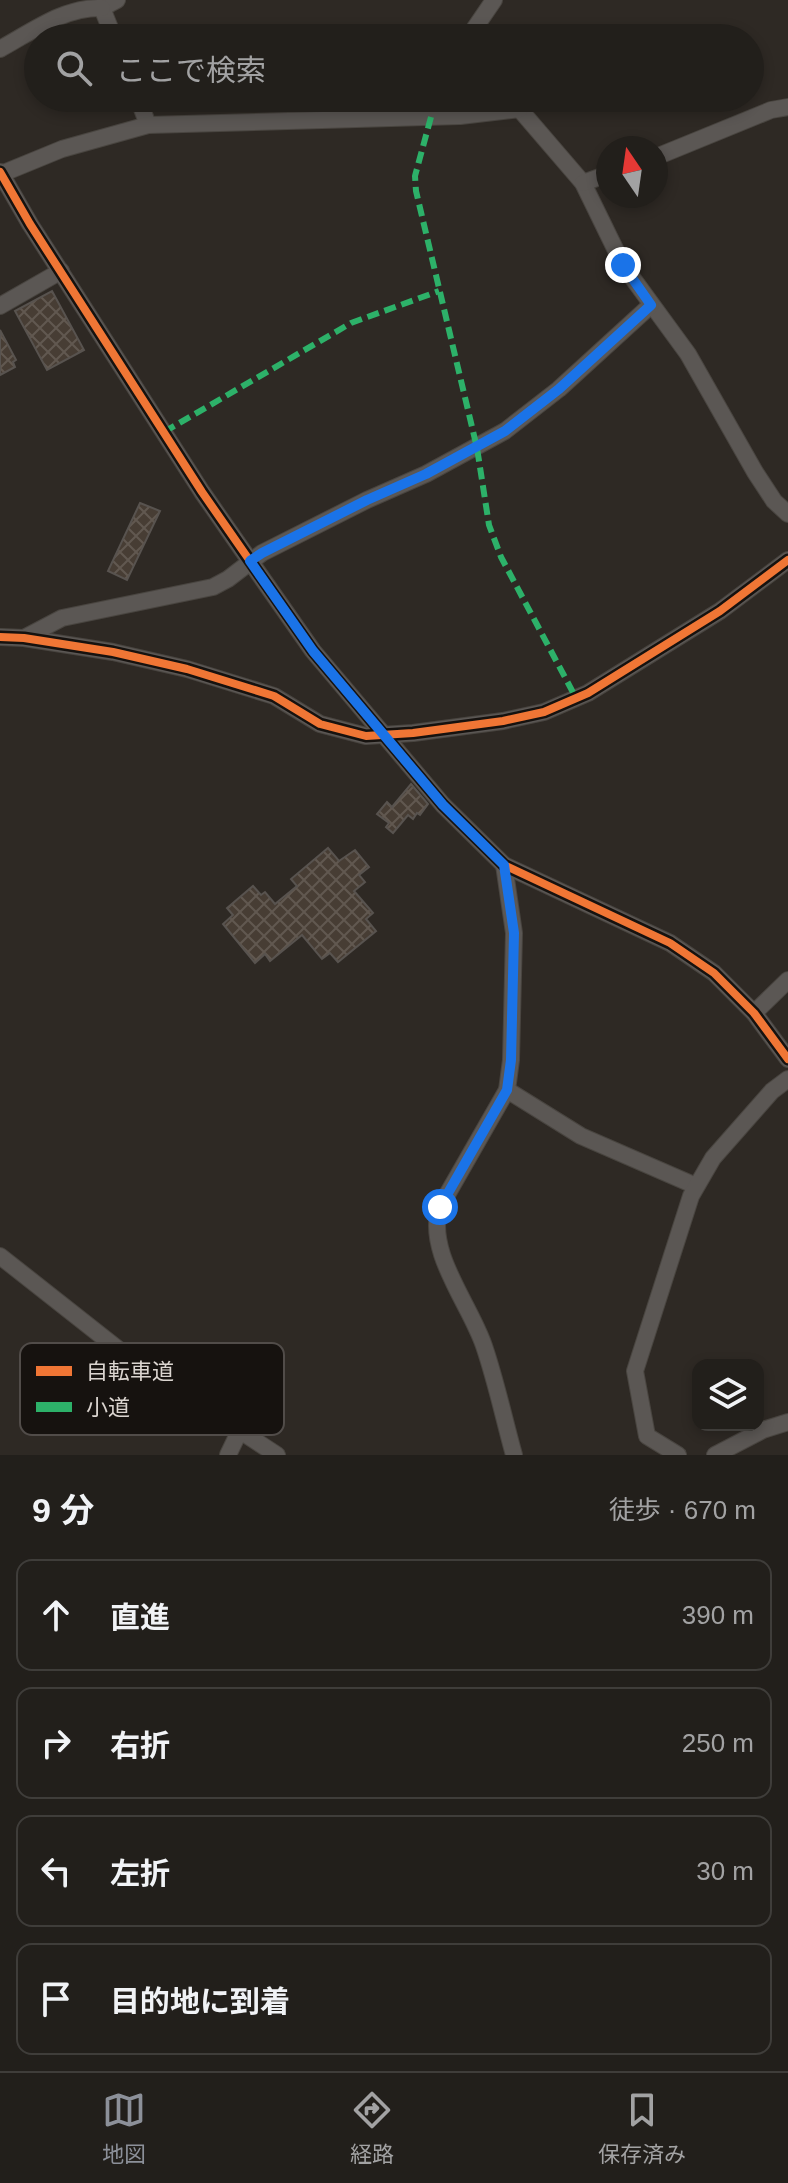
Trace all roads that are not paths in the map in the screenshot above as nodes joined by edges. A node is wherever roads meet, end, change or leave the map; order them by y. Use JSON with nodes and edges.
{"nodes":[{"id":1,"x":494,"y":0,"type":"edge"},
{"id":2,"x":110,"y":4,"type":"edge"},
{"id":3,"x":44,"y":24,"type":"edge"},
{"id":4,"x":112,"y":24,"type":"edge"},
{"id":5,"x":478,"y":24,"type":"edge"},
{"id":6,"x":24,"y":36,"type":"edge"},
{"id":7,"x":0,"y":49,"type":"edge"},
{"id":8,"x":788,"y":107,"type":"edge"},
{"id":9,"x":143,"y":112,"type":"edge"},
{"id":10,"x":478,"y":112,"type":"edge"},
{"id":11,"x":522,"y":112,"type":"edge"},
{"id":12,"x":148,"y":125,"type":"junction"},
{"id":13,"x":668,"y":152,"type":"edge"},
{"id":14,"x":1,"y":173,"type":"edge"},
{"id":15,"x":596,"y":178,"type":"edge"},
{"id":16,"x":583,"y":183,"type":"junction"},
{"id":17,"x":61,"y":271,"type":"junction"},
{"id":18,"x":651,"y":305,"type":"junction"},
{"id":19,"x":0,"y":306,"type":"edge"},
{"id":20,"x":788,"y":514,"type":"edge"},
{"id":21,"x":788,"y":560,"type":"edge"},
{"id":22,"x":250,"y":561,"type":"junction"},
{"id":23,"x":0,"y":637,"type":"edge"},
{"id":24,"x":24,"y":638,"type":"junction"},
{"id":25,"x":385,"y":733,"type":"junction"},
{"id":26,"x":504,"y":865,"type":"junction"},
{"id":27,"x":788,"y":980,"type":"edge"},
{"id":28,"x":754,"y":1013,"type":"junction"},
{"id":29,"x":788,"y":1059,"type":"edge"},
{"id":30,"x":788,"y":1079,"type":"edge"},
{"id":31,"x":507,"y":1090,"type":"junction"},
{"id":32,"x":696,"y":1186,"type":"junction"},
{"id":33,"x":0,"y":1256,"type":"edge"},
{"id":34,"x":110,"y":1343,"type":"edge"},
{"id":35,"x":788,"y":1422,"type":"edge"},
{"id":36,"x":238,"y":1435,"type":"edge"},
{"id":37,"x":247,"y":1435,"type":"edge"},
{"id":38,"x":228,"y":1455,"type":"edge"},
{"id":39,"x":277,"y":1455,"type":"edge"},
{"id":40,"x":514,"y":1455,"type":"edge"},
{"id":41,"x":678,"y":1455,"type":"edge"},
{"id":42,"x":715,"y":1455,"type":"edge"}],
"edges":[{"from":1,"to":5,"type":"street"},
{"from":2,"to":3,"type":"street"},
{"from":2,"to":4,"type":"street"},
{"from":6,"to":7,"type":"street"},
{"from":8,"to":13,"type":"street"},
{"from":9,"to":12,"type":"street"},
{"from":10,"to":12,"type":"street"},
{"from":11,"to":16,"type":"street"},
{"from":12,"to":14,"type":"street"},
{"from":14,"to":17,"type":"street"},
{"from":15,"to":16,"type":"street"},
{"from":16,"to":18,"type":"street"},
{"from":17,"to":19,"type":"street"},
{"from":17,"to":22,"type":"street"},
{"from":18,"to":20,"type":"street"},
{"from":18,"to":22,"type":"street"},
{"from":21,"to":25,"type":"street"},
{"from":22,"to":24,"type":"street"},
{"from":22,"to":25,"type":"street"},
{"from":23,"to":24,"type":"street"},
{"from":24,"to":25,"type":"street"},
{"from":25,"to":26,"type":"street"},
{"from":26,"to":28,"type":"street"},
{"from":26,"to":31,"type":"street"},
{"from":27,"to":28,"type":"street"},
{"from":28,"to":29,"type":"street"},
{"from":30,"to":32,"type":"street"},
{"from":31,"to":32,"type":"street"},
{"from":31,"to":40,"type":"street"},
{"from":32,"to":41,"type":"street"},
{"from":33,"to":34,"type":"street"},
{"from":35,"to":42,"type":"street"},
{"from":36,"to":38,"type":"street"},
{"from":37,"to":39,"type":"street"}]}
